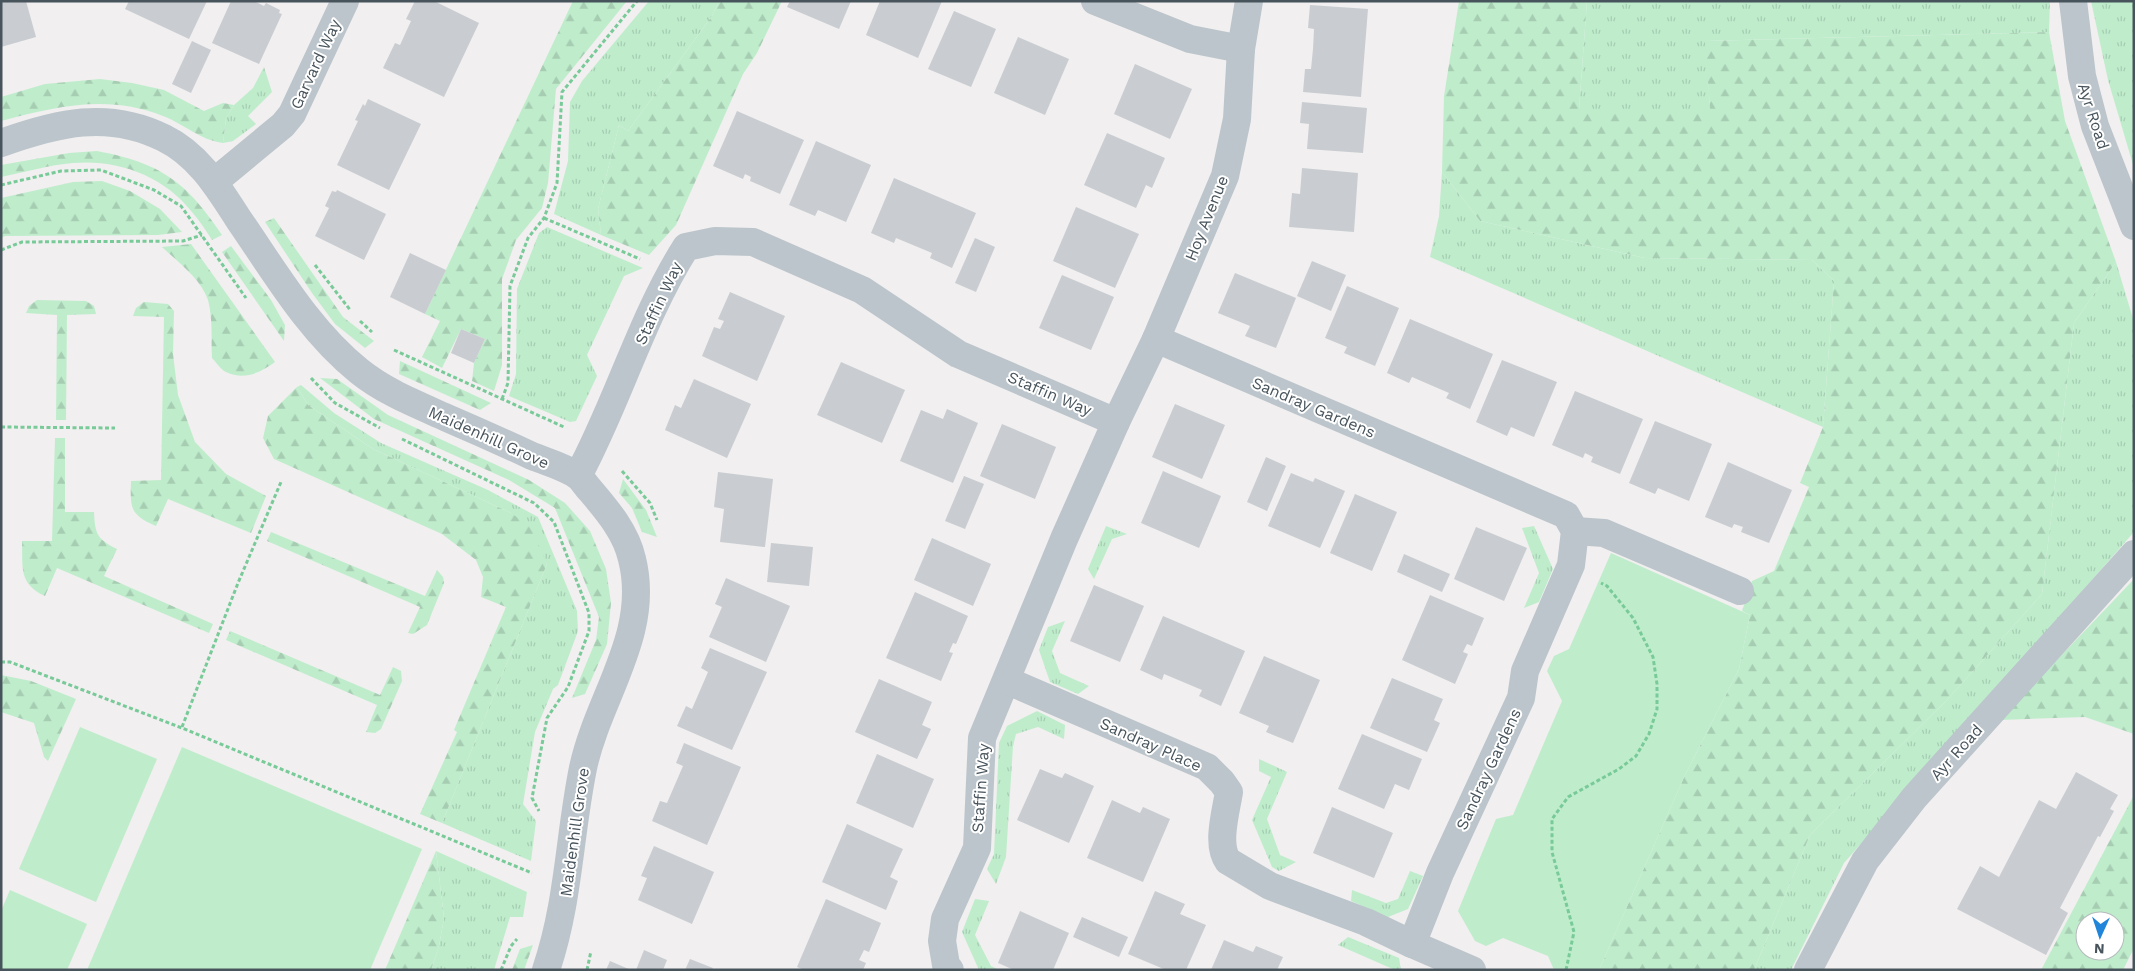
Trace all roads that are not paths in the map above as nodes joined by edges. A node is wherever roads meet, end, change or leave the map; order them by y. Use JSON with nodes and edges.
{"nodes":[{"id":1,"x":345,"y":1,"type":"edge"},
{"id":2,"x":1095,"y":1,"type":"edge"},
{"id":3,"x":1249,"y":1,"type":"edge"},
{"id":4,"x":2072,"y":1,"type":"edge"},
{"id":5,"x":1242,"y":49,"type":"junction"},
{"id":6,"x":1,"y":143,"type":"edge"},
{"id":7,"x":214,"y":182,"type":"junction"},
{"id":8,"x":2134,"y":226,"type":"edge"},
{"id":9,"x":1156,"y":340,"type":"junction"},
{"id":10,"x":1116,"y":422,"type":"junction"},
{"id":11,"x":578,"y":476,"type":"junction"},
{"id":12,"x":1575,"y":531,"type":"junction"},
{"id":13,"x":2134,"y":554,"type":"edge"},
{"id":14,"x":1740,"y":591,"type":"dead end"},
{"id":15,"x":1008,"y":681,"type":"junction"},
{"id":16,"x":1412,"y":944,"type":"junction"},
{"id":17,"x":546,"y":970,"type":"edge"},
{"id":18,"x":950,"y":970,"type":"edge"},
{"id":19,"x":1472,"y":970,"type":"edge"},
{"id":20,"x":1808,"y":970,"type":"edge"}],
"edges":[{"from":1,"to":7,"type":"street","name":"Garvard Way"},
{"from":2,"to":5,"type":"street"},
{"from":3,"to":5,"type":"street","name":"Hoy Avenue"},
{"from":4,"to":8,"type":"street","name":"Ayr Road"},
{"from":5,"to":9,"type":"street","name":"Hoy Avenue"},
{"from":6,"to":7,"type":"street","name":"Maidenhill Grove"},
{"from":7,"to":11,"type":"street","name":"Maidenhill Grove"},
{"from":9,"to":10,"type":"street","name":"Hoy Avenue"},
{"from":9,"to":12,"type":"street","name":"Sandray Gardens"},
{"from":10,"to":11,"type":"street","name":"Staffin Way"},
{"from":10,"to":15,"type":"street","name":"Staffin Way"},
{"from":11,"to":17,"type":"street","name":"Maidenhill Grove"},
{"from":12,"to":14,"type":"street"},
{"from":12,"to":16,"type":"street","name":"Sandray Gardens"},
{"from":13,"to":20,"type":"street","name":"Ayr Road"},
{"from":15,"to":16,"type":"street","name":"Sandray Place"},
{"from":15,"to":18,"type":"street","name":"Staffin Way"},
{"from":16,"to":19,"type":"street"}]}
